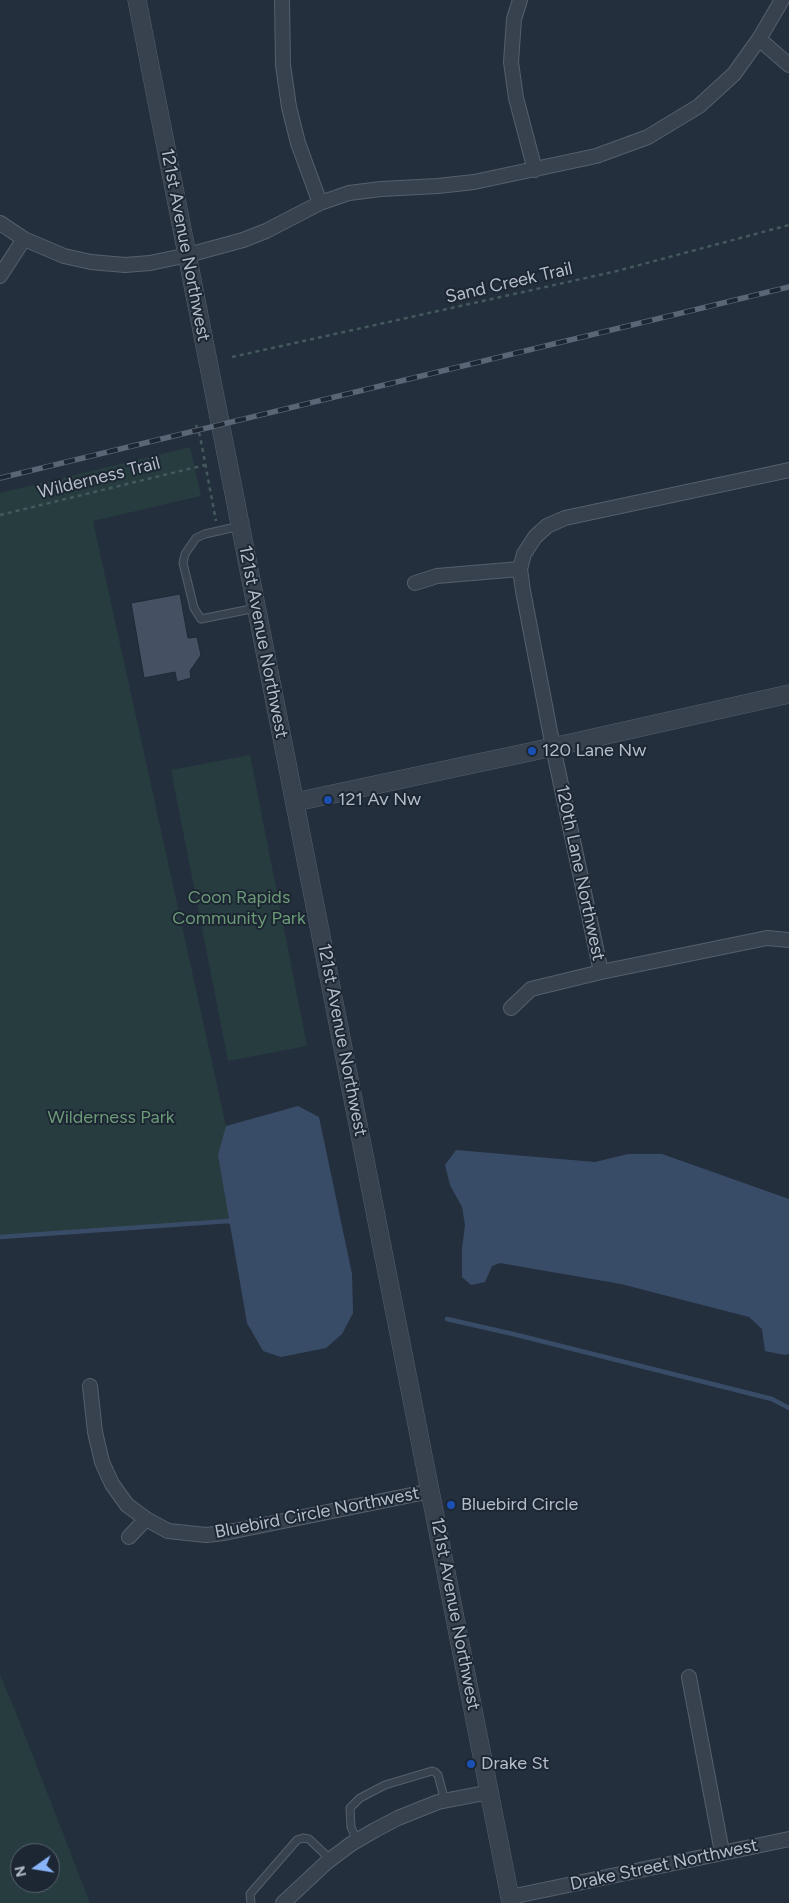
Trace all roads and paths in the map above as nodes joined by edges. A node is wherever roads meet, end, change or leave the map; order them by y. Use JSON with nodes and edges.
{"nodes":[{"id":1,"x":137,"y":0,"type":"edge"},
{"id":2,"x":282,"y":0,"type":"edge"},
{"id":3,"x":520,"y":0,"type":"edge"},
{"id":4,"x":782,"y":0,"type":"edge"},
{"id":5,"x":759,"y":39,"type":"junction"},
{"id":6,"x":789,"y":65,"type":"edge"},
{"id":7,"x":535,"y":170,"type":"junction"},
{"id":8,"x":320,"y":204,"type":"junction"},
{"id":9,"x":0,"y":223,"type":"edge"},
{"id":10,"x":789,"y":225,"type":"edge"},
{"id":11,"x":24,"y":239,"type":"junction"},
{"id":12,"x":188,"y":255,"type":"junction"},
{"id":13,"x":0,"y":276,"type":"edge"},
{"id":14,"x":232,"y":358,"type":"dead end"},
{"id":15,"x":196,"y":425,"type":"dead end"},
{"id":16,"x":205,"y":465,"type":"junction"},
{"id":17,"x":789,"y":470,"type":"edge"},
{"id":18,"x":0,"y":515,"type":"edge"},
{"id":19,"x":216,"y":522,"type":"dead end"},
{"id":20,"x":240,"y":526,"type":"junction"},
{"id":21,"x":520,"y":569,"type":"junction"},
{"id":22,"x":415,"y":583,"type":"dead end"},
{"id":23,"x":257,"y":608,"type":"junction"},
{"id":24,"x":789,"y":694,"type":"edge"},
{"id":25,"x":553,"y":747,"type":"junction"},
{"id":26,"x":295,"y":802,"type":"junction"},
{"id":27,"x":789,"y":940,"type":"edge"},
{"id":28,"x":601,"y":972,"type":"junction"},
{"id":29,"x":510,"y":1008,"type":"dead end"},
{"id":30,"x":90,"y":1386,"type":"dead end"},
{"id":31,"x":431,"y":1491,"type":"junction"},
{"id":32,"x":146,"y":1519,"type":"junction"},
{"id":33,"x":130,"y":1537,"type":"dead end"},
{"id":34,"x":689,"y":1677,"type":"dead end"},
{"id":35,"x":490,"y":1792,"type":"junction"},
{"id":36,"x":445,"y":1801,"type":"junction"},
{"id":37,"x":789,"y":1839,"type":"edge"},
{"id":38,"x":357,"y":1841,"type":"junction"},
{"id":39,"x":722,"y":1852,"type":"junction"},
{"id":40,"x":330,"y":1859,"type":"junction"},
{"id":41,"x":510,"y":1900,"type":"edge"},
{"id":42,"x":251,"y":1903,"type":"edge"},
{"id":43,"x":283,"y":1903,"type":"edge"}],
"edges":[{"from":1,"to":12,"type":"street","name":"121st Avenue Northwest"},
{"from":2,"to":8,"type":"street"},
{"from":3,"to":7,"type":"street"},
{"from":4,"to":5,"type":"street"},
{"from":5,"to":6,"type":"street"},
{"from":5,"to":7,"type":"street"},
{"from":7,"to":8,"type":"street"},
{"from":8,"to":12,"type":"street"},
{"from":9,"to":11,"type":"street"},
{"from":10,"to":14,"type":"path","name":"Sand Creek Trail"},
{"from":11,"to":12,"type":"street"},
{"from":11,"to":13,"type":"street"},
{"from":12,"to":20,"type":"street","name":"121st Avenue Northwest"},
{"from":15,"to":16,"type":"path"},
{"from":16,"to":18,"type":"path","name":"Wilderness Trail"},
{"from":16,"to":19,"type":"path"},
{"from":17,"to":21,"type":"street"},
{"from":20,"to":23,"type":"street","name":"121st Avenue Northwest"},
{"from":20,"to":23,"type":"lane"},
{"from":21,"to":22,"type":"street"},
{"from":21,"to":25,"type":"street","name":"120th Lane Northwest"},
{"from":23,"to":26,"type":"street","name":"121st Avenue Northwest"},
{"from":24,"to":25,"type":"street"},
{"from":25,"to":26,"type":"street"},
{"from":25,"to":28,"type":"street","name":"120th Lane Northwest"},
{"from":26,"to":31,"type":"street","name":"121st Avenue Northwest"},
{"from":27,"to":28,"type":"street"},
{"from":28,"to":29,"type":"street"},
{"from":30,"to":32,"type":"street","name":"Bluebird Circle Northwest"},
{"from":31,"to":32,"type":"street","name":"Bluebird Circle Northwest"},
{"from":31,"to":35,"type":"street","name":"121st Avenue Northwest"},
{"from":32,"to":33,"type":"street"},
{"from":34,"to":39,"type":"street"},
{"from":35,"to":36,"type":"street"},
{"from":35,"to":41,"type":"street","name":"121st Avenue Northwest"},
{"from":36,"to":38,"type":"street"},
{"from":36,"to":38,"type":"lane"},
{"from":37,"to":39,"type":"street","name":"Drake Street Northwest"},
{"from":38,"to":40,"type":"street"},
{"from":39,"to":41,"type":"street","name":"Drake Street Northwest"},
{"from":40,"to":42,"type":"lane"},
{"from":40,"to":43,"type":"street"}]}
